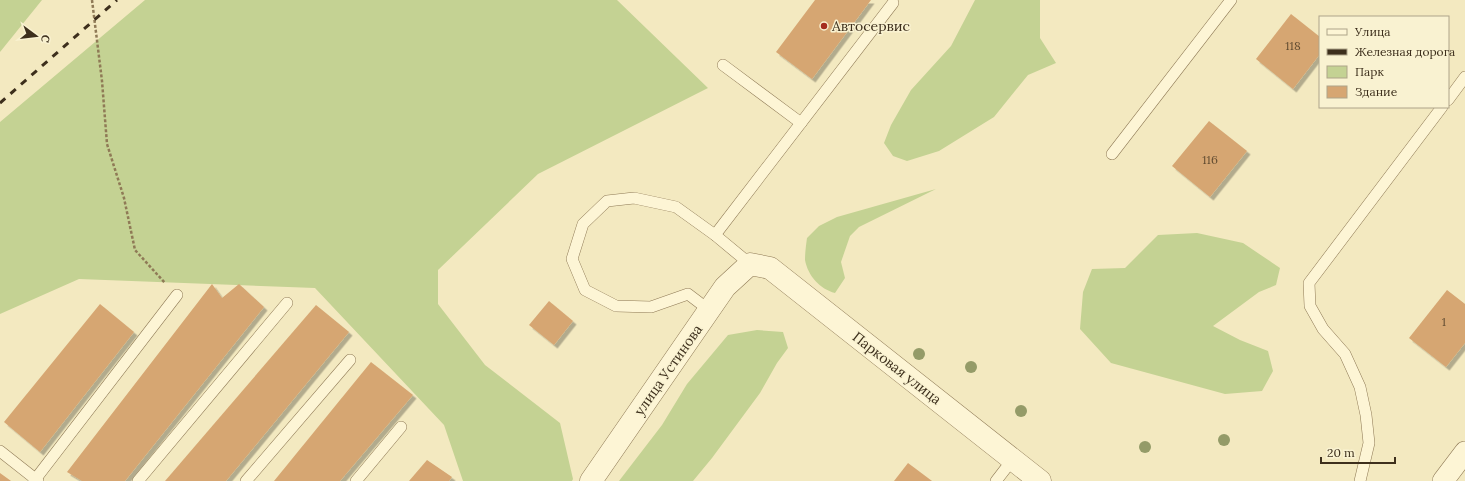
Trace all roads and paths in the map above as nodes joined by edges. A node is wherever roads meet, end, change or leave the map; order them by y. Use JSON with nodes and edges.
{"nodes":[{"id":1,"x":92,"y":0,"type":"edge"},
{"id":2,"x":1231,"y":0,"type":"edge"},
{"id":3,"x":894,"y":2,"type":"dead end"},
{"id":4,"x":723,"y":65,"type":"dead end"},
{"id":5,"x":1465,"y":77,"type":"edge"},
{"id":6,"x":1449,"y":99,"type":"edge"},
{"id":7,"x":1441,"y":108,"type":"edge"},
{"id":8,"x":801,"y":123,"type":"junction"},
{"id":9,"x":1112,"y":154,"type":"dead end"},
{"id":10,"x":715,"y":235,"type":"junction"},
{"id":11,"x":750,"y":264,"type":"junction"},
{"id":12,"x":177,"y":295,"type":"joint"},
{"id":13,"x":287,"y":303,"type":"dead end"},
{"id":14,"x":709,"y":310,"type":"junction"},
{"id":15,"x":350,"y":360,"type":"dead end"},
{"id":16,"x":401,"y":427,"type":"dead end"},
{"id":17,"x":0,"y":451,"type":"edge"},
{"id":18,"x":1465,"y":452,"type":"edge"},
{"id":19,"x":1013,"y":459,"type":"junction"},
{"id":20,"x":35,"y":480,"type":"edge"},
{"id":21,"x":138,"y":481,"type":"edge"},
{"id":22,"x":246,"y":481,"type":"edge"},
{"id":23,"x":356,"y":481,"type":"edge"},
{"id":24,"x":591,"y":481,"type":"edge"},
{"id":25,"x":996,"y":481,"type":"edge"},
{"id":26,"x":1040,"y":481,"type":"edge"},
{"id":27,"x":1360,"y":481,"type":"edge"},
{"id":28,"x":1443,"y":481,"type":"edge"}],
"edges":[{"from":1,"to":12,"type":"path"},
{"from":2,"to":9,"type":"lane"},
{"from":3,"to":8,"type":"lane"},
{"from":4,"to":8,"type":"lane"},
{"from":5,"to":6,"type":"lane"},
{"from":7,"to":27,"type":"lane"},
{"from":8,"to":10,"type":"lane"},
{"from":10,"to":11,"type":"lane"},
{"from":10,"to":14,"type":"lane"},
{"from":11,"to":14,"type":"street","name":"улица Устинова"},
{"from":11,"to":19,"type":"street","name":"Парковая улица"},
{"from":12,"to":20,"type":"lane"},
{"from":13,"to":21,"type":"lane"},
{"from":14,"to":24,"type":"street","name":"улица Устинова"},
{"from":15,"to":22,"type":"lane"},
{"from":16,"to":23,"type":"lane"},
{"from":17,"to":20,"type":"lane"},
{"from":18,"to":28,"type":"street"},
{"from":19,"to":25,"type":"lane"},
{"from":19,"to":26,"type":"street","name":"Парковая улица"}]}
